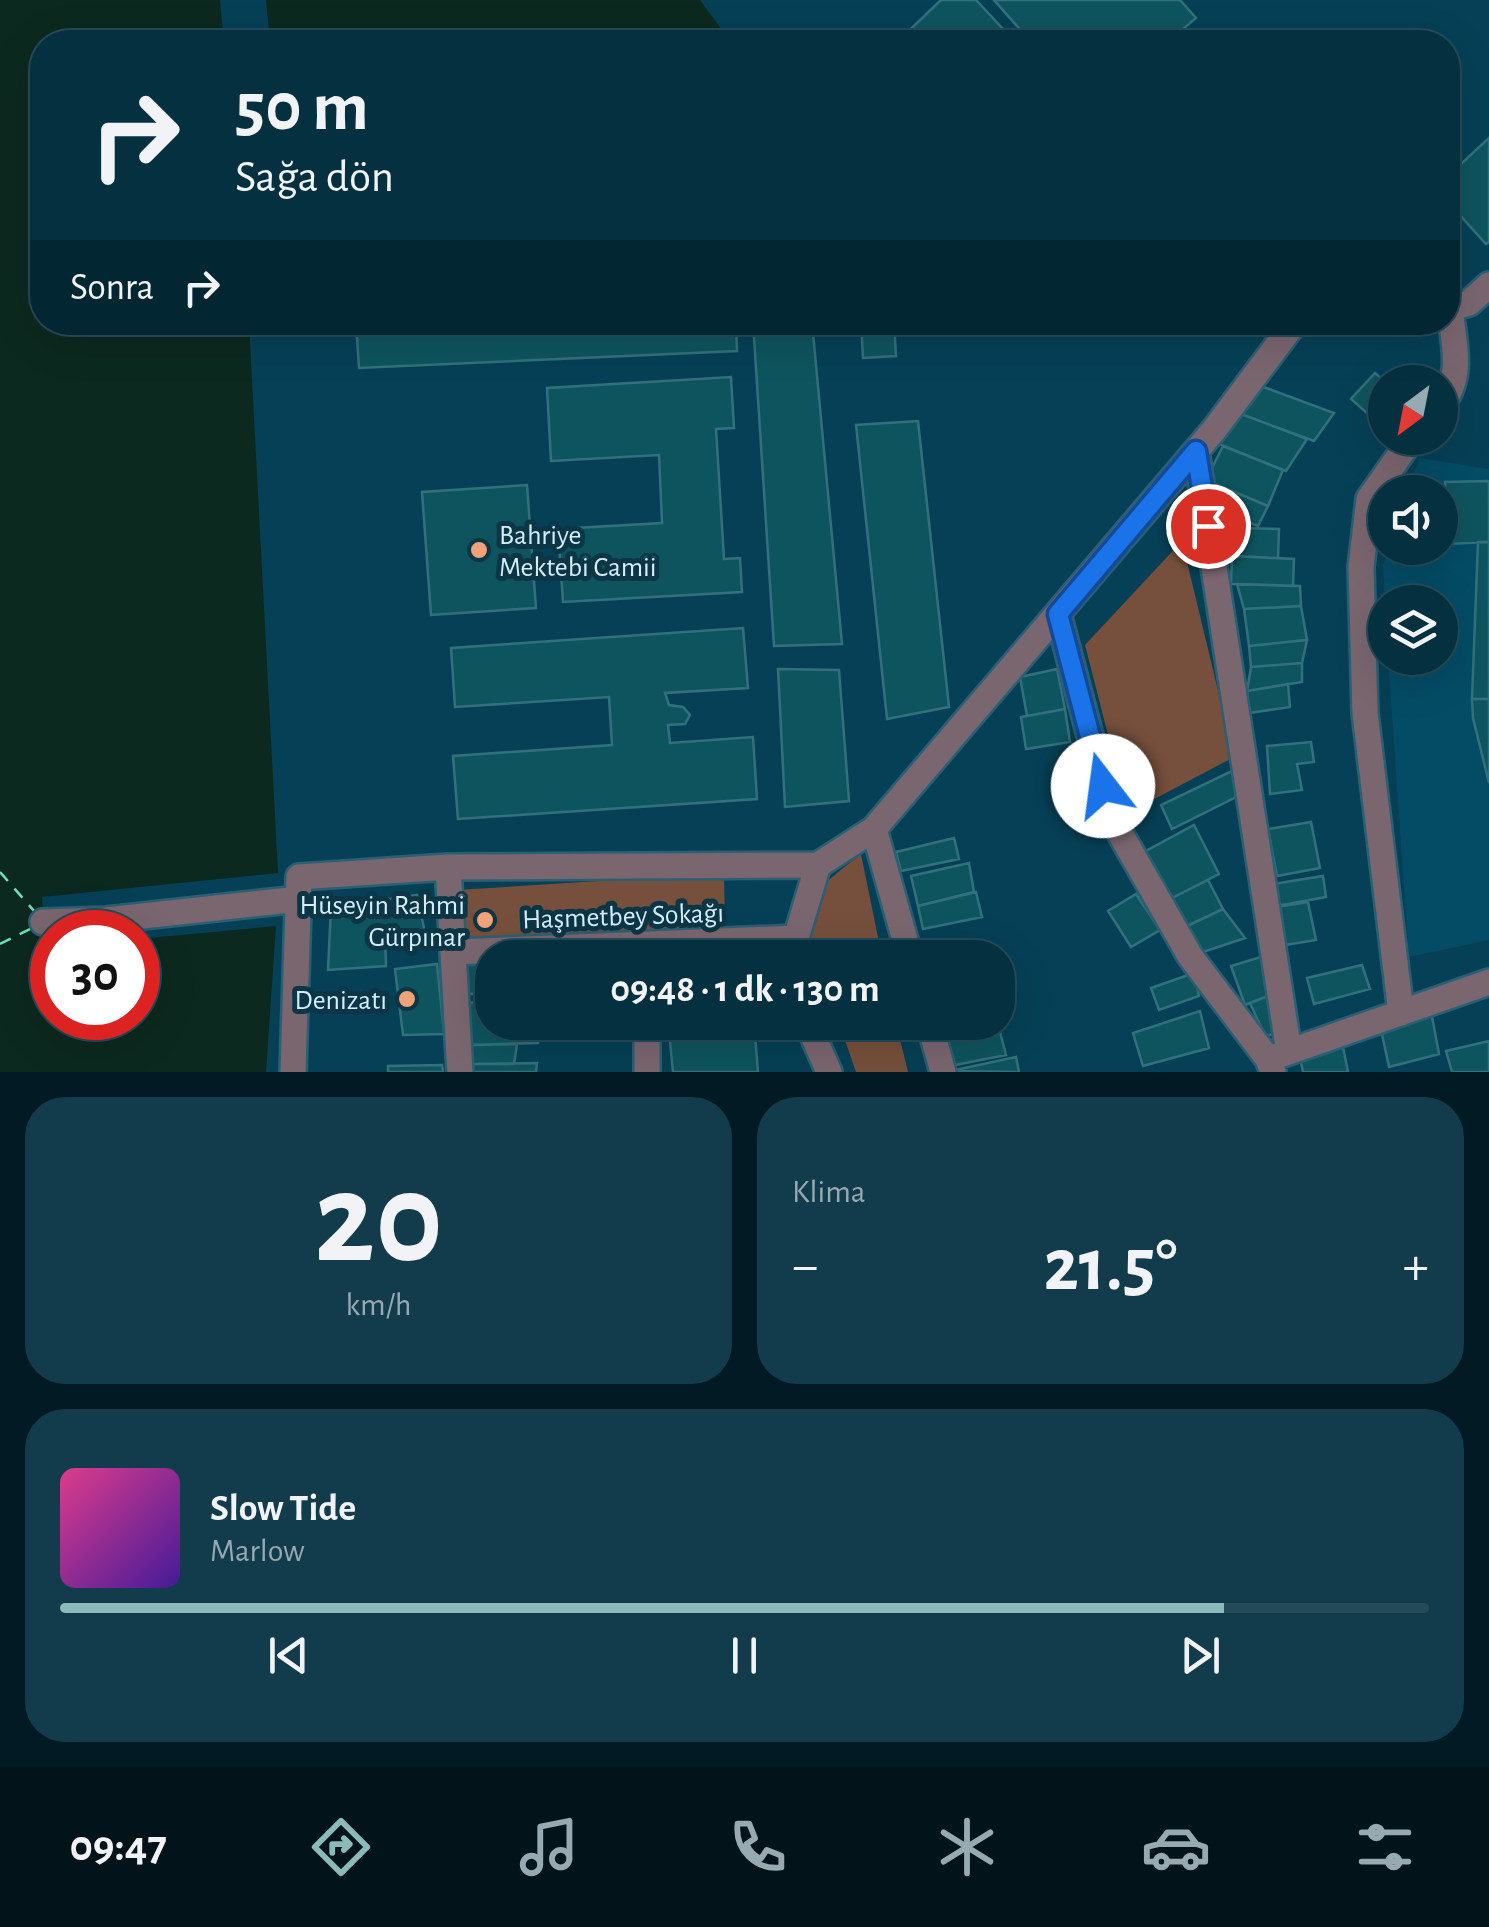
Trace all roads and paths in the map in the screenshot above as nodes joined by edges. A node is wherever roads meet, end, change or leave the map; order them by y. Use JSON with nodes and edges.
{"nodes":[{"id":1,"x":1489,"y":285,"type":"edge"},
{"id":2,"x":1460,"y":306,"type":"edge"},
{"id":3,"x":1286,"y":335,"type":"edge"},
{"id":4,"x":1453,"y":335,"type":"edge"},
{"id":5,"x":1458,"y":365,"type":"edge"},
{"id":6,"x":1196,"y":451,"type":"junction"},
{"id":7,"x":1400,"y":455,"type":"edge"},
{"id":8,"x":1058,"y":614,"type":"junction"},
{"id":9,"x":874,"y":829,"type":"junction"},
{"id":10,"x":818,"y":865,"type":"junction"},
{"id":11,"x":448,"y":867,"type":"junction"},
{"id":12,"x":299,"y":888,"type":"junction"},
{"id":13,"x":160,"y":911,"type":"edge"},
{"id":14,"x":799,"y":940,"type":"edge"},
{"id":15,"x":905,"y":940,"type":"edge"},
{"id":16,"x":453,"y":952,"type":"junction"},
{"id":17,"x":475,"y":952,"type":"edge"},
{"id":18,"x":1489,"y":982,"type":"edge"},
{"id":19,"x":1401,"y":1013,"type":"junction"},
{"id":20,"x":647,"y":1040,"type":"edge"},
{"id":21,"x":815,"y":1040,"type":"edge"},
{"id":22,"x":933,"y":1040,"type":"edge"},
{"id":23,"x":1277,"y":1061,"type":"edge"},
{"id":24,"x":293,"y":1072,"type":"edge"},
{"id":25,"x":460,"y":1072,"type":"edge"},
{"id":26,"x":647,"y":1072,"type":"edge"},
{"id":27,"x":829,"y":1072,"type":"edge"},
{"id":28,"x":942,"y":1072,"type":"edge"}],
"edges":[{"from":1,"to":2,"type":"street"},
{"from":3,"to":6,"type":"street"},
{"from":4,"to":5,"type":"street"},
{"from":6,"to":8,"type":"street"},
{"from":6,"to":23,"type":"street"},
{"from":7,"to":19,"type":"street"},
{"from":8,"to":9,"type":"street"},
{"from":8,"to":23,"type":"street"},
{"from":9,"to":10,"type":"street"},
{"from":9,"to":15,"type":"street"},
{"from":10,"to":11,"type":"street"},
{"from":10,"to":14,"type":"street"},
{"from":11,"to":12,"type":"street"},
{"from":11,"to":16,"type":"street"},
{"from":12,"to":13,"type":"street"},
{"from":12,"to":24,"type":"street"},
{"from":16,"to":17,"type":"street","name":"Haşmetbey Sokağı"},
{"from":16,"to":25,"type":"street"},
{"from":18,"to":19,"type":"street"},
{"from":19,"to":23,"type":"street"},
{"from":20,"to":26,"type":"street"},
{"from":21,"to":27,"type":"street"},
{"from":22,"to":28,"type":"street"}]}
